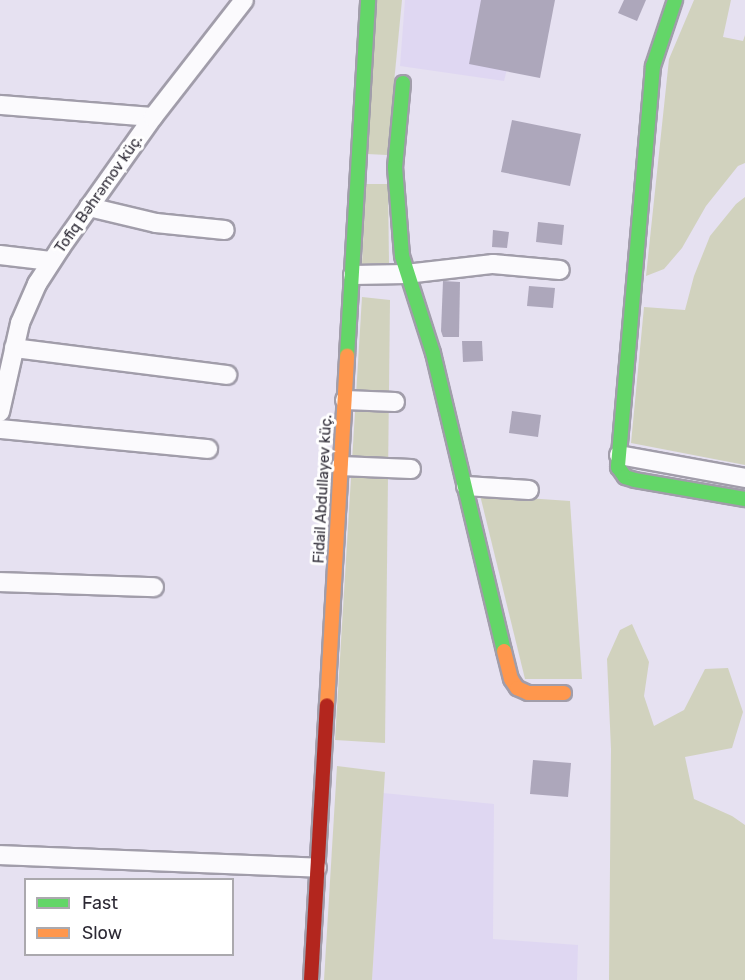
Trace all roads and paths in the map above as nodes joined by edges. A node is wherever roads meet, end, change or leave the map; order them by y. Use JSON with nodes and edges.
{"nodes":[{"id":1,"x":244,"y":0,"type":"edge"},
{"id":2,"x":368,"y":0,"type":"edge"},
{"id":3,"x":675,"y":0,"type":"edge"},
{"id":4,"x":403,"y":83,"type":"dead end"},
{"id":5,"x":0,"y":105,"type":"edge"},
{"id":6,"x":153,"y":117,"type":"junction"},
{"id":7,"x":89,"y":207,"type":"junction"},
{"id":8,"x":225,"y":230,"type":"dead end"},
{"id":9,"x":0,"y":255,"type":"edge"},
{"id":10,"x":51,"y":261,"type":"junction"},
{"id":11,"x":561,"y":270,"type":"dead end"},
{"id":12,"x":406,"y":274,"type":"junction"},
{"id":13,"x":353,"y":275,"type":"junction"},
{"id":14,"x":14,"y":348,"type":"junction"},
{"id":15,"x":227,"y":375,"type":"dead end"},
{"id":16,"x":345,"y":400,"type":"junction"},
{"id":17,"x":395,"y":402,"type":"dead end"},
{"id":18,"x":0,"y":412,"type":"edge"},
{"id":19,"x":0,"y":429,"type":"edge"},
{"id":20,"x":208,"y":449,"type":"dead end"},
{"id":21,"x":619,"y":455,"type":"junction"},
{"id":22,"x":341,"y":466,"type":"junction"},
{"id":23,"x":411,"y":469,"type":"dead end"},
{"id":24,"x":745,"y":478,"type":"edge"},
{"id":25,"x":466,"y":486,"type":"junction"},
{"id":26,"x":529,"y":490,"type":"dead end"},
{"id":27,"x":745,"y":499,"type":"edge"},
{"id":28,"x":0,"y":582,"type":"edge"},
{"id":29,"x":154,"y":587,"type":"dead end"},
{"id":30,"x":564,"y":693,"type":"dead end"},
{"id":31,"x":0,"y":855,"type":"edge"},
{"id":32,"x":317,"y":868,"type":"junction"},
{"id":33,"x":311,"y":980,"type":"edge"}],
"edges":[{"from":1,"to":6,"type":"street","name":"Tofiq Bəhrəmov küç."},
{"from":2,"to":13,"type":"street","name":"Fidail Abdullayev küç."},
{"from":3,"to":21,"type":"street"},
{"from":4,"to":12,"type":"street"},
{"from":5,"to":6,"type":"street"},
{"from":6,"to":7,"type":"street","name":"Tofiq Bəhrəmov küç."},
{"from":7,"to":8,"type":"street"},
{"from":7,"to":10,"type":"street","name":"Tofiq Bəhrəmov küç."},
{"from":9,"to":10,"type":"street"},
{"from":10,"to":14,"type":"street","name":"Tofiq Bəhrəmov küç."},
{"from":11,"to":12,"type":"street"},
{"from":12,"to":13,"type":"street"},
{"from":12,"to":25,"type":"street"},
{"from":13,"to":16,"type":"street","name":"Fidail Abdullayev küç."},
{"from":14,"to":15,"type":"street"},
{"from":14,"to":18,"type":"street","name":"Tofiq Bəhrəmov küç."},
{"from":16,"to":17,"type":"street"},
{"from":16,"to":22,"type":"street","name":"Fidail Abdullayev küç."},
{"from":19,"to":20,"type":"street"},
{"from":21,"to":24,"type":"street"},
{"from":21,"to":27,"type":"street"},
{"from":22,"to":23,"type":"street"},
{"from":22,"to":32,"type":"street","name":"Fidail Abdullayev küç."},
{"from":25,"to":26,"type":"street"},
{"from":25,"to":30,"type":"street"},
{"from":28,"to":29,"type":"street"},
{"from":31,"to":32,"type":"street"},
{"from":32,"to":33,"type":"street","name":"Fidail Abdullayev küç."}]}
